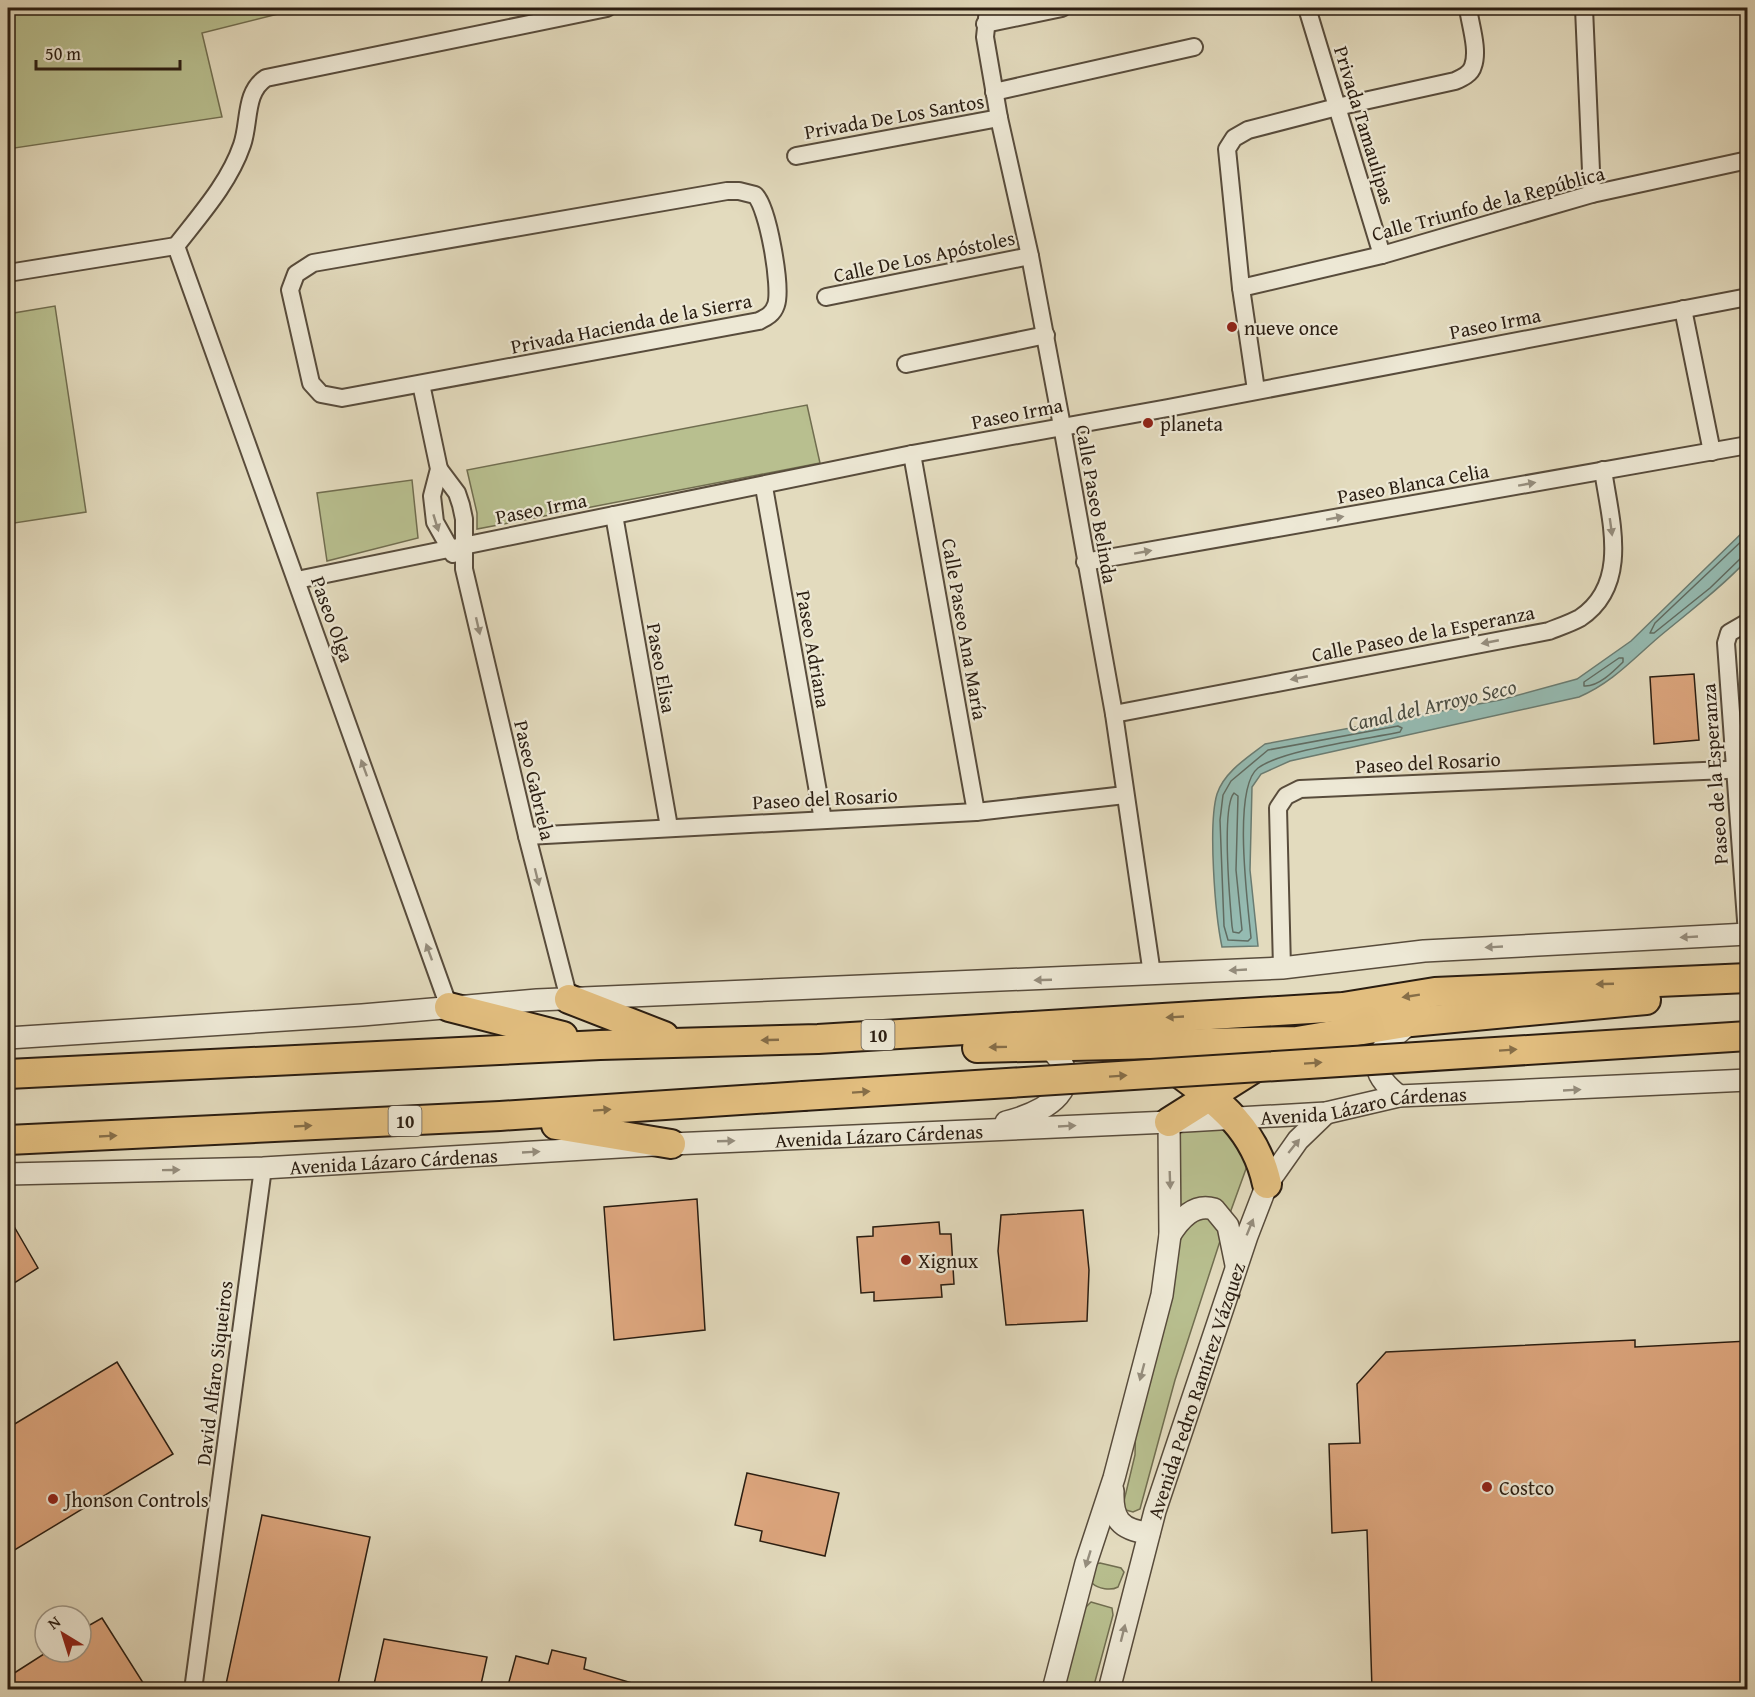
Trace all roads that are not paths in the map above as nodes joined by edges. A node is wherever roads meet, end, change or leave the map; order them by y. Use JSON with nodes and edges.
{"nodes":[{"id":1,"x":607,"y":8,"type":"edge"},
{"id":2,"x":1062,"y":8,"type":"edge"},
{"id":3,"x":1307,"y":8,"type":"edge"},
{"id":4,"x":1468,"y":8,"type":"edge"},
{"id":5,"x":1584,"y":8,"type":"edge"},
{"id":6,"x":989,"y":13,"type":"edge"},
{"id":7,"x":1194,"y":47,"type":"dead end"},
{"id":8,"x":994,"y":92,"type":"junction"},
{"id":9,"x":1337,"y":107,"type":"junction"},
{"id":10,"x":999,"y":118,"type":"junction"},
{"id":11,"x":796,"y":156,"type":"dead end"},
{"id":12,"x":1748,"y":160,"type":"edge"},
{"id":13,"x":1592,"y":194,"type":"junction"},
{"id":14,"x":176,"y":246,"type":"junction"},
{"id":15,"x":1382,"y":255,"type":"junction"},
{"id":16,"x":1029,"y":256,"type":"junction"},
{"id":17,"x":8,"y":273,"type":"edge"},
{"id":18,"x":1241,"y":288,"type":"junction"},
{"id":19,"x":826,"y":297,"type":"dead end"},
{"id":20,"x":1748,"y":297,"type":"edge"},
{"id":21,"x":1683,"y":309,"type":"junction"},
{"id":22,"x":1046,"y":335,"type":"junction"},
{"id":23,"x":906,"y":364,"type":"dead end"},
{"id":24,"x":421,"y":384,"type":"junction"},
{"id":25,"x":1256,"y":390,"type":"junction"},
{"id":26,"x":1062,"y":426,"type":"junction"},
{"id":27,"x":1748,"y":445,"type":"edge"},
{"id":28,"x":1712,"y":452,"type":"junction"},
{"id":29,"x":912,"y":454,"type":"junction"},
{"id":30,"x":439,"y":469,"type":"junction"},
{"id":31,"x":1603,"y":470,"type":"junction"},
{"id":32,"x":764,"y":487,"type":"junction"},
{"id":33,"x":614,"y":515,"type":"junction"},
{"id":34,"x":465,"y":544,"type":"junction"},
{"id":35,"x":447,"y":548,"type":"junction"},
{"id":36,"x":1085,"y":562,"type":"junction"},
{"id":37,"x":464,"y":569,"type":"junction"},
{"id":38,"x":297,"y":580,"type":"junction"},
{"id":39,"x":1748,"y":622,"type":"edge"},
{"id":40,"x":1114,"y":714,"type":"junction"},
{"id":41,"x":1741,"y":769,"type":"edge"},
{"id":42,"x":1125,"y":795,"type":"junction"},
{"id":43,"x":976,"y":812,"type":"junction"},
{"id":44,"x":823,"y":820,"type":"junction"},
{"id":45,"x":669,"y":827,"type":"junction"},
{"id":46,"x":527,"y":836,"type":"junction"},
{"id":47,"x":1748,"y":934,"type":"edge"},
{"id":48,"x":1282,"y":968,"type":"junction"},
{"id":49,"x":1152,"y":974,"type":"junction"},
{"id":50,"x":1748,"y":978,"type":"edge"},
{"id":51,"x":1699,"y":981,"type":"junction"},
{"id":52,"x":569,"y":999,"type":"junction"},
{"id":53,"x":449,"y":1007,"type":"junction"},
{"id":54,"x":1411,"y":1022,"type":"junction"},
{"id":55,"x":1748,"y":1036,"type":"edge"},
{"id":56,"x":8,"y":1038,"type":"edge"},
{"id":57,"x":818,"y":1039,"type":"junction"},
{"id":58,"x":1297,"y":1041,"type":"junction"},
{"id":59,"x":683,"y":1043,"type":"junction"},
{"id":60,"x":1225,"y":1043,"type":"junction"},
{"id":61,"x":600,"y":1045,"type":"junction"},
{"id":62,"x":1140,"y":1045,"type":"junction"},
{"id":63,"x":1047,"y":1046,"type":"junction"},
{"id":64,"x":8,"y":1074,"type":"edge"},
{"id":65,"x":1186,"y":1078,"type":"junction"},
{"id":66,"x":1748,"y":1080,"type":"edge"},
{"id":67,"x":1209,"y":1096,"type":"junction"},
{"id":68,"x":1399,"y":1096,"type":"junction"},
{"id":69,"x":1326,"y":1113,"type":"junction"},
{"id":70,"x":501,"y":1116,"type":"junction"},
{"id":71,"x":1234,"y":1118,"type":"junction"},
{"id":72,"x":1169,"y":1122,"type":"junction"},
{"id":73,"x":971,"y":1131,"type":"junction"},
{"id":74,"x":61,"y":1138,"type":"junction"},
{"id":75,"x":8,"y":1140,"type":"edge"},
{"id":76,"x":671,"y":1144,"type":"junction"},
{"id":77,"x":8,"y":1152,"type":"edge"},
{"id":78,"x":263,"y":1168,"type":"junction"},
{"id":79,"x":8,"y":1174,"type":"edge"},
{"id":80,"x":1268,"y":1184,"type":"junction"},
{"id":81,"x":1170,"y":1235,"type":"junction"},
{"id":82,"x":1236,"y":1265,"type":"junction"},
{"id":83,"x":1114,"y":1479,"type":"junction"},
{"id":84,"x":1149,"y":1533,"type":"junction"},
{"id":85,"x":193,"y":1689,"type":"edge"},
{"id":86,"x":1053,"y":1689,"type":"edge"},
{"id":87,"x":1109,"y":1689,"type":"edge"}],
"edges":[{"from":1,"to":14,"type":"street"},
{"from":2,"to":6,"type":"street"},
{"from":3,"to":9,"type":"street","name":"Privada Tamaulipas"},
{"from":4,"to":9,"type":"street"},
{"from":5,"to":13,"type":"street"},
{"from":6,"to":8,"type":"street","name":"Calle Paseo Belinda"},
{"from":7,"to":8,"type":"street"},
{"from":8,"to":10,"type":"street","name":"Calle Paseo Belinda"},
{"from":9,"to":15,"type":"street","name":"Privada Tamaulipas"},
{"from":9,"to":18,"type":"street"},
{"from":10,"to":11,"type":"street","name":"Privada De Los Santos"},
{"from":10,"to":16,"type":"street","name":"Calle Paseo Belinda"},
{"from":12,"to":13,"type":"street","name":"Calle Triunfo de la República"},
{"from":13,"to":15,"type":"street","name":"Calle Triunfo de la República"},
{"from":14,"to":17,"type":"street"},
{"from":14,"to":38,"type":"street","name":"Paseo Olga"},
{"from":15,"to":18,"type":"street","name":"Calle Triunfo de la República"},
{"from":16,"to":19,"type":"street","name":"Calle De Los Apóstoles"},
{"from":16,"to":22,"type":"street","name":"Calle Paseo Belinda"},
{"from":18,"to":25,"type":"street"},
{"from":20,"to":21,"type":"street","name":"Paseo Irma"},
{"from":21,"to":25,"type":"street","name":"Paseo Irma"},
{"from":21,"to":28,"type":"street"},
{"from":22,"to":23,"type":"street"},
{"from":22,"to":26,"type":"street","name":"Calle Paseo Belinda"},
{"from":24,"to":24,"type":"street","name":"Privada Hacienda de la Sierra"},
{"from":24,"to":30,"type":"street","name":"Paseo Gabriela"},
{"from":25,"to":26,"type":"street","name":"Paseo Irma"},
{"from":26,"to":29,"type":"street","name":"Paseo Irma"},
{"from":26,"to":36,"type":"street","name":"Calle Paseo Belinda"},
{"from":27,"to":28,"type":"street","name":"Paseo Blanca Celia"},
{"from":28,"to":31,"type":"street","name":"Paseo Blanca Celia"},
{"from":29,"to":32,"type":"street","name":"Paseo Irma"},
{"from":29,"to":43,"type":"street","name":"Calle Paseo Ana María"},
{"from":30,"to":34,"type":"street","name":"Paseo Gabriela"},
{"from":30,"to":35,"type":"street","name":"Paseo Gabriela","one_way":true},
{"from":36,"to":31,"type":"street","name":"Paseo Blanca Celia","one_way":true},
{"from":31,"to":40,"type":"street","name":"Calle Paseo de la Esperanza","one_way":true},
{"from":32,"to":33,"type":"street","name":"Paseo Irma"},
{"from":32,"to":44,"type":"street","name":"Paseo Adriana"},
{"from":33,"to":34,"type":"street","name":"Paseo Irma"},
{"from":33,"to":45,"type":"street","name":"Paseo Elisa"},
{"from":34,"to":35,"type":"street","name":"Paseo Irma"},
{"from":34,"to":37,"type":"street","name":"Paseo Gabriela"},
{"from":35,"to":37,"type":"street","name":"Paseo Gabriela"},
{"from":35,"to":38,"type":"street","name":"Paseo Irma"},
{"from":36,"to":40,"type":"street","name":"Calle Paseo Belinda"},
{"from":37,"to":46,"type":"street","name":"Paseo Gabriela","one_way":true},
{"from":53,"to":38,"type":"street","name":"Paseo Olga","one_way":true},
{"from":39,"to":41,"type":"street","name":"Paseo de la Esperanza"},
{"from":40,"to":42,"type":"street","name":"Calle Paseo Belinda"},
{"from":41,"to":47,"type":"street","name":"Paseo de la Esperanza"},
{"from":41,"to":48,"type":"street","name":"Paseo del Rosario"},
{"from":42,"to":43,"type":"street","name":"Paseo del Rosario"},
{"from":42,"to":49,"type":"street","name":"Calle Paseo Belinda"},
{"from":43,"to":44,"type":"street","name":"Paseo del Rosario"},
{"from":44,"to":45,"type":"street","name":"Paseo del Rosario"},
{"from":45,"to":46,"type":"street","name":"Paseo del Rosario"},
{"from":46,"to":52,"type":"street","name":"Paseo Gabriela","one_way":true},
{"from":47,"to":48,"type":"street","one_way":true},
{"from":48,"to":49,"type":"street","one_way":true},
{"from":49,"to":52,"type":"street","one_way":true},
{"from":50,"to":51,"type":"highway","number":"10"},
{"from":51,"to":54,"type":"highway"},
{"from":51,"to":57,"type":"highway","number":"10","one_way":true},
{"from":52,"to":53,"type":"street"},
{"from":52,"to":59,"type":"highway"},
{"from":53,"to":56,"type":"street"},
{"from":53,"to":61,"type":"highway"},
{"from":54,"to":58,"type":"highway"},
{"from":54,"to":68,"type":"street"},
{"from":70,"to":55,"type":"highway","name":"Avenida Lázaro Cárdenas","number":"10","one_way":true,"bridge":true},
{"from":57,"to":59,"type":"highway","number":"10","one_way":true},
{"from":63,"to":57,"type":"highway","one_way":true},
{"from":58,"to":60,"type":"highway"},
{"from":58,"to":67,"type":"highway"},
{"from":59,"to":61,"type":"highway","number":"10"},
{"from":60,"to":62,"type":"highway"},
{"from":60,"to":65,"type":"highway"},
{"from":61,"to":64,"type":"highway","number":"10"},
{"from":62,"to":63,"type":"highway"},
{"from":62,"to":65,"type":"highway"},
{"from":63,"to":73,"type":"street"},
{"from":65,"to":67,"type":"highway"},
{"from":65,"to":72,"type":"highway"},
{"from":68,"to":66,"type":"street","name":"Avenida Lázaro Cárdenas","one_way":true},
{"from":67,"to":71,"type":"highway"},
{"from":67,"to":72,"type":"highway"},
{"from":68,"to":69,"type":"street","name":"Avenida Lázaro Cárdenas"},
{"from":69,"to":71,"type":"street","name":"Avenida Lázaro Cárdenas"},
{"from":80,"to":69,"type":"street","name":"Avenida Pedro Ramírez Vázquez","one_way":true},
{"from":74,"to":70,"type":"highway","name":"Avenida Lázaro Cárdenas","number":"10","one_way":true},
{"from":70,"to":76,"type":"highway"},
{"from":71,"to":72,"type":"street","name":"Avenida Lázaro Cárdenas"},
{"from":71,"to":80,"type":"highway"},
{"from":73,"to":72,"type":"street","name":"Avenida Lázaro Cárdenas","one_way":true},
{"from":72,"to":81,"type":"street","one_way":true},
{"from":76,"to":73,"type":"street","name":"Avenida Lázaro Cárdenas","one_way":true},
{"from":74,"to":75,"type":"highway","name":"Avenida Lázaro Cárdenas","number":"10"},
{"from":74,"to":77,"type":"highway"},
{"from":78,"to":76,"type":"street","name":"Avenida Lázaro Cárdenas","one_way":true},
{"from":79,"to":78,"type":"street","name":"Avenida Lázaro Cárdenas","one_way":true},
{"from":78,"to":85,"type":"street","name":"David Alfaro Siqueiros"},
{"from":82,"to":80,"type":"street","name":"Avenida Pedro Ramírez Vázquez","one_way":true},
{"from":81,"to":82,"type":"street"},
{"from":81,"to":83,"type":"street","one_way":true},
{"from":82,"to":84,"type":"street","name":"Avenida Pedro Ramírez Vázquez"},
{"from":83,"to":84,"type":"street"},
{"from":83,"to":86,"type":"street","one_way":true},
{"from":87,"to":84,"type":"street","name":"Avenida Pedro Ramírez Vázquez","one_way":true}]}
